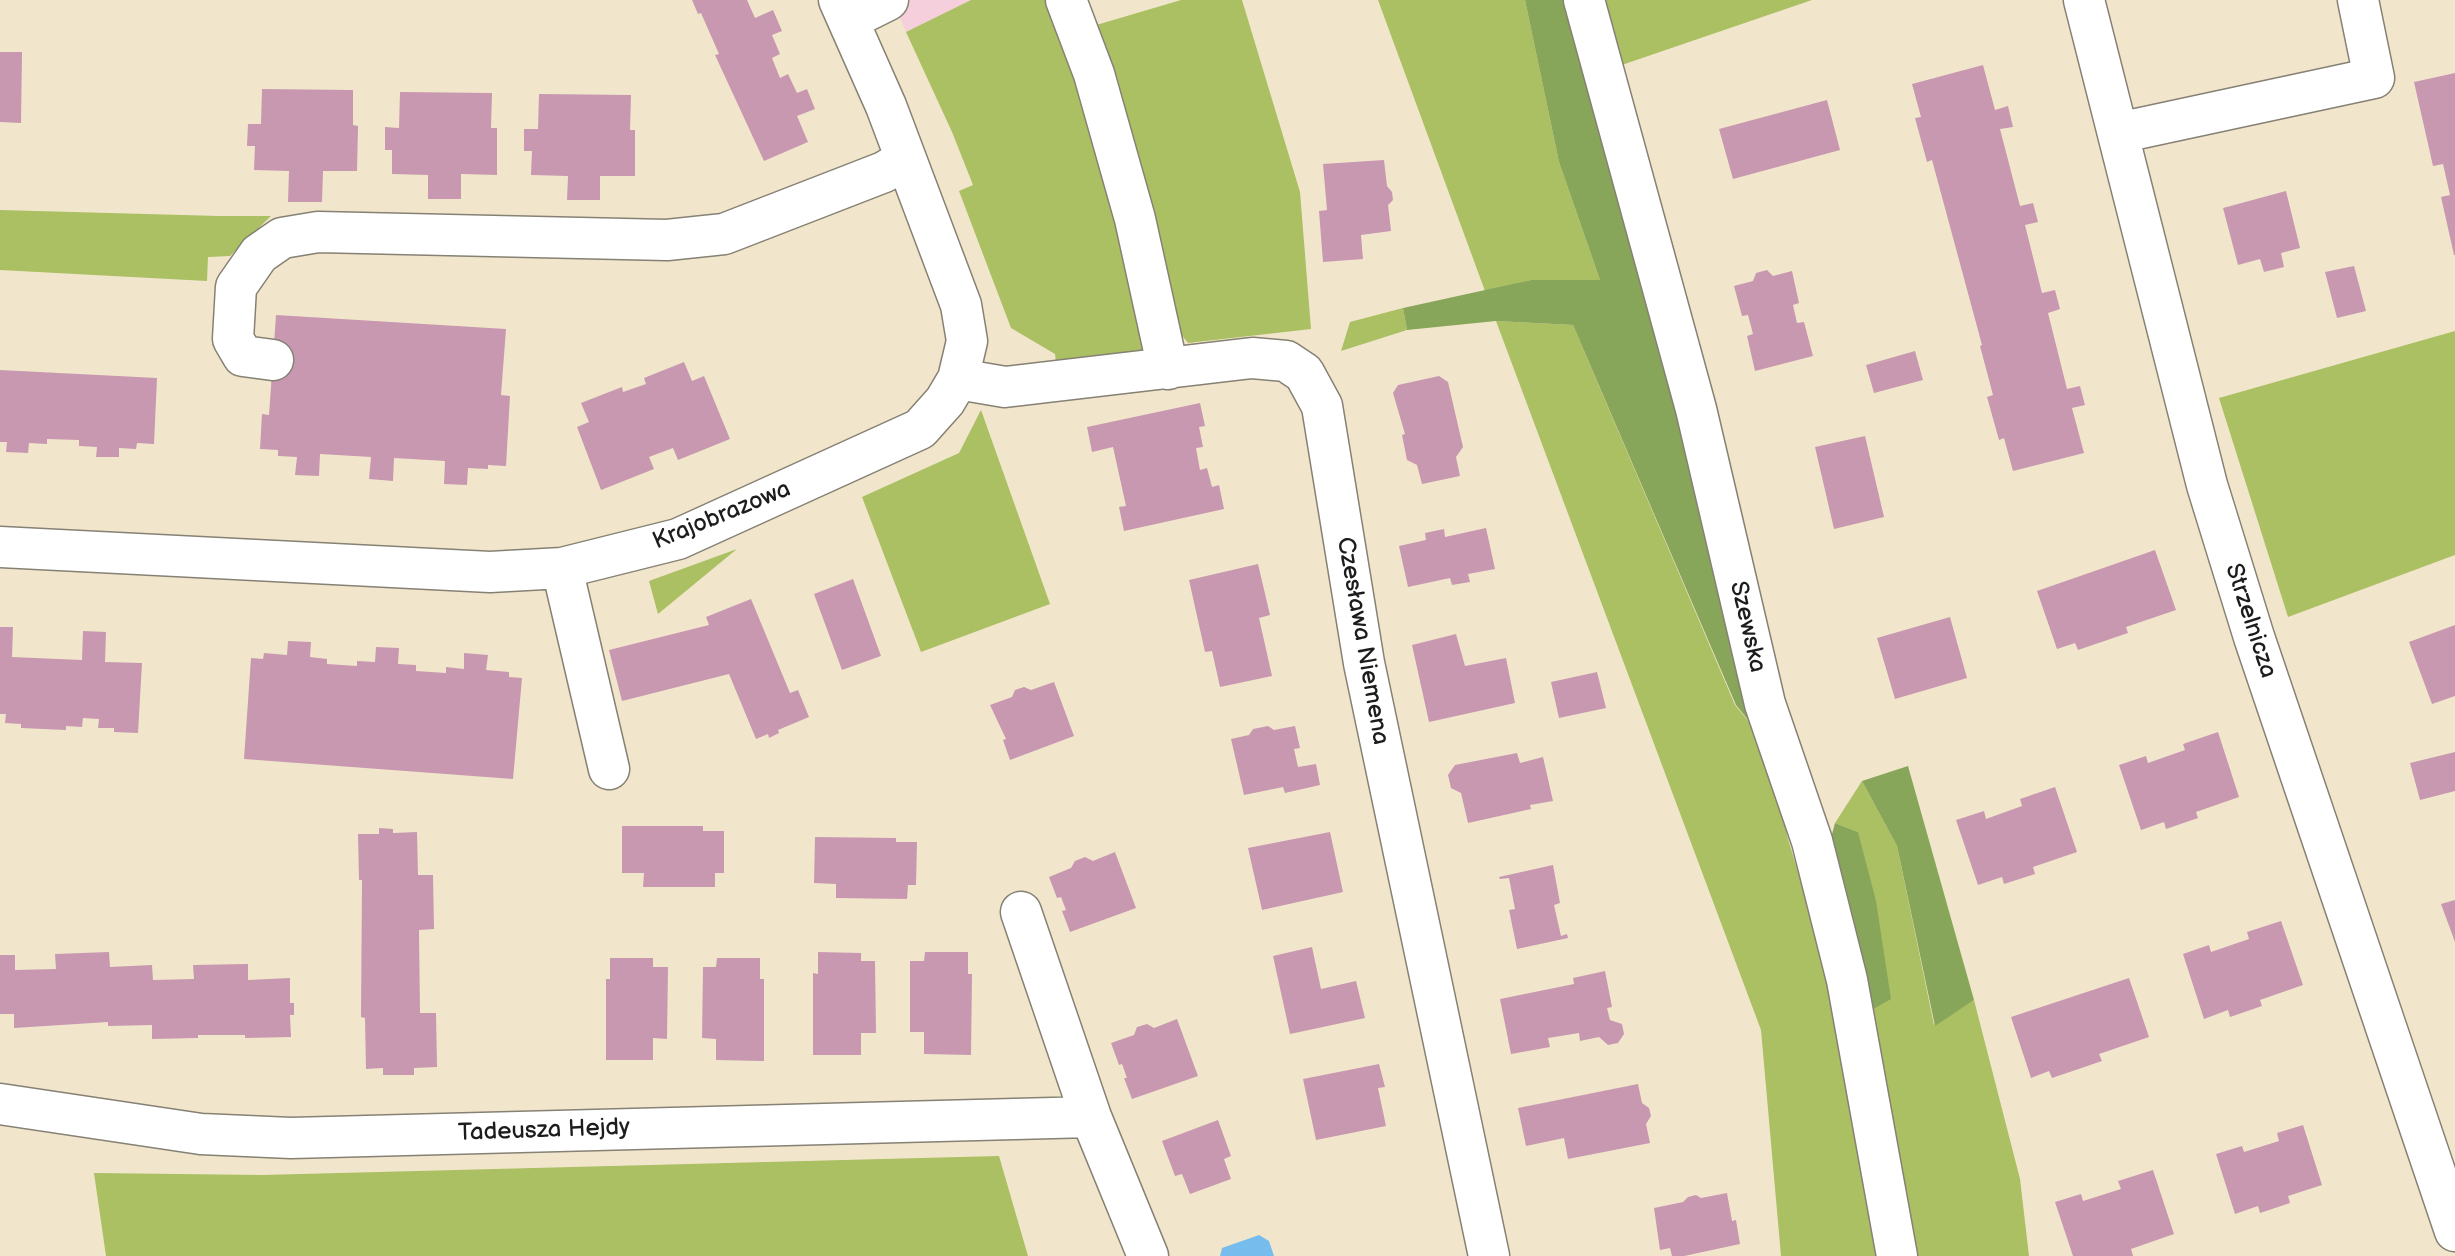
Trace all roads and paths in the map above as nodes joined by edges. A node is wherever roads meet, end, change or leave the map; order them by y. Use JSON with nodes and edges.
{"nodes":[{"id":1,"x":888,"y":0,"type":"edge"},
{"id":2,"x":1066,"y":0,"type":"edge"},
{"id":3,"x":1584,"y":0,"type":"edge"},
{"id":4,"x":2084,"y":0,"type":"edge"},
{"id":5,"x":2358,"y":0,"type":"edge"},
{"id":6,"x":844,"y":10,"type":"edge"},
{"id":7,"x":2118,"y":133,"type":"junction"},
{"id":8,"x":906,"y":159,"type":"junction"},
{"id":9,"x":273,"y":360,"type":"dead end"},
{"id":10,"x":1168,"y":369,"type":"junction"},
{"id":11,"x":958,"y":379,"type":"junction"},
{"id":12,"x":0,"y":547,"type":"edge"},
{"id":13,"x":562,"y":568,"type":"junction"},
{"id":14,"x":609,"y":769,"type":"dead end"},
{"id":15,"x":1021,"y":912,"type":"dead end"},
{"id":16,"x":0,"y":1104,"type":"edge"},
{"id":17,"x":1091,"y":1117,"type":"junction"},
{"id":18,"x":2455,"y":1231,"type":"edge"},
{"id":19,"x":1148,"y":1256,"type":"edge"},
{"id":20,"x":1489,"y":1256,"type":"edge"},
{"id":21,"x":1897,"y":1256,"type":"edge"}],
"edges":[{"from":1,"to":6,"type":"street"},
{"from":2,"to":10,"type":"street"},
{"from":3,"to":21,"type":"street","name":"Szewska"},
{"from":4,"to":7,"type":"street","name":"Strzelnicza"},
{"from":5,"to":7,"type":"street"},
{"from":6,"to":8,"type":"street","name":"Krajobrazowa"},
{"from":7,"to":18,"type":"street","name":"Strzelnicza"},
{"from":8,"to":9,"type":"street"},
{"from":8,"to":11,"type":"street","name":"Krajobrazowa"},
{"from":10,"to":11,"type":"street","name":"Czesława Niemena"},
{"from":10,"to":20,"type":"street","name":"Czesława Niemena"},
{"from":11,"to":13,"type":"street","name":"Krajobrazowa"},
{"from":12,"to":13,"type":"street","name":"Krajobrazowa"},
{"from":13,"to":14,"type":"street"},
{"from":15,"to":17,"type":"street"},
{"from":16,"to":17,"type":"street","name":"Tadeusza Hejdy"},
{"from":17,"to":19,"type":"street"}]}
